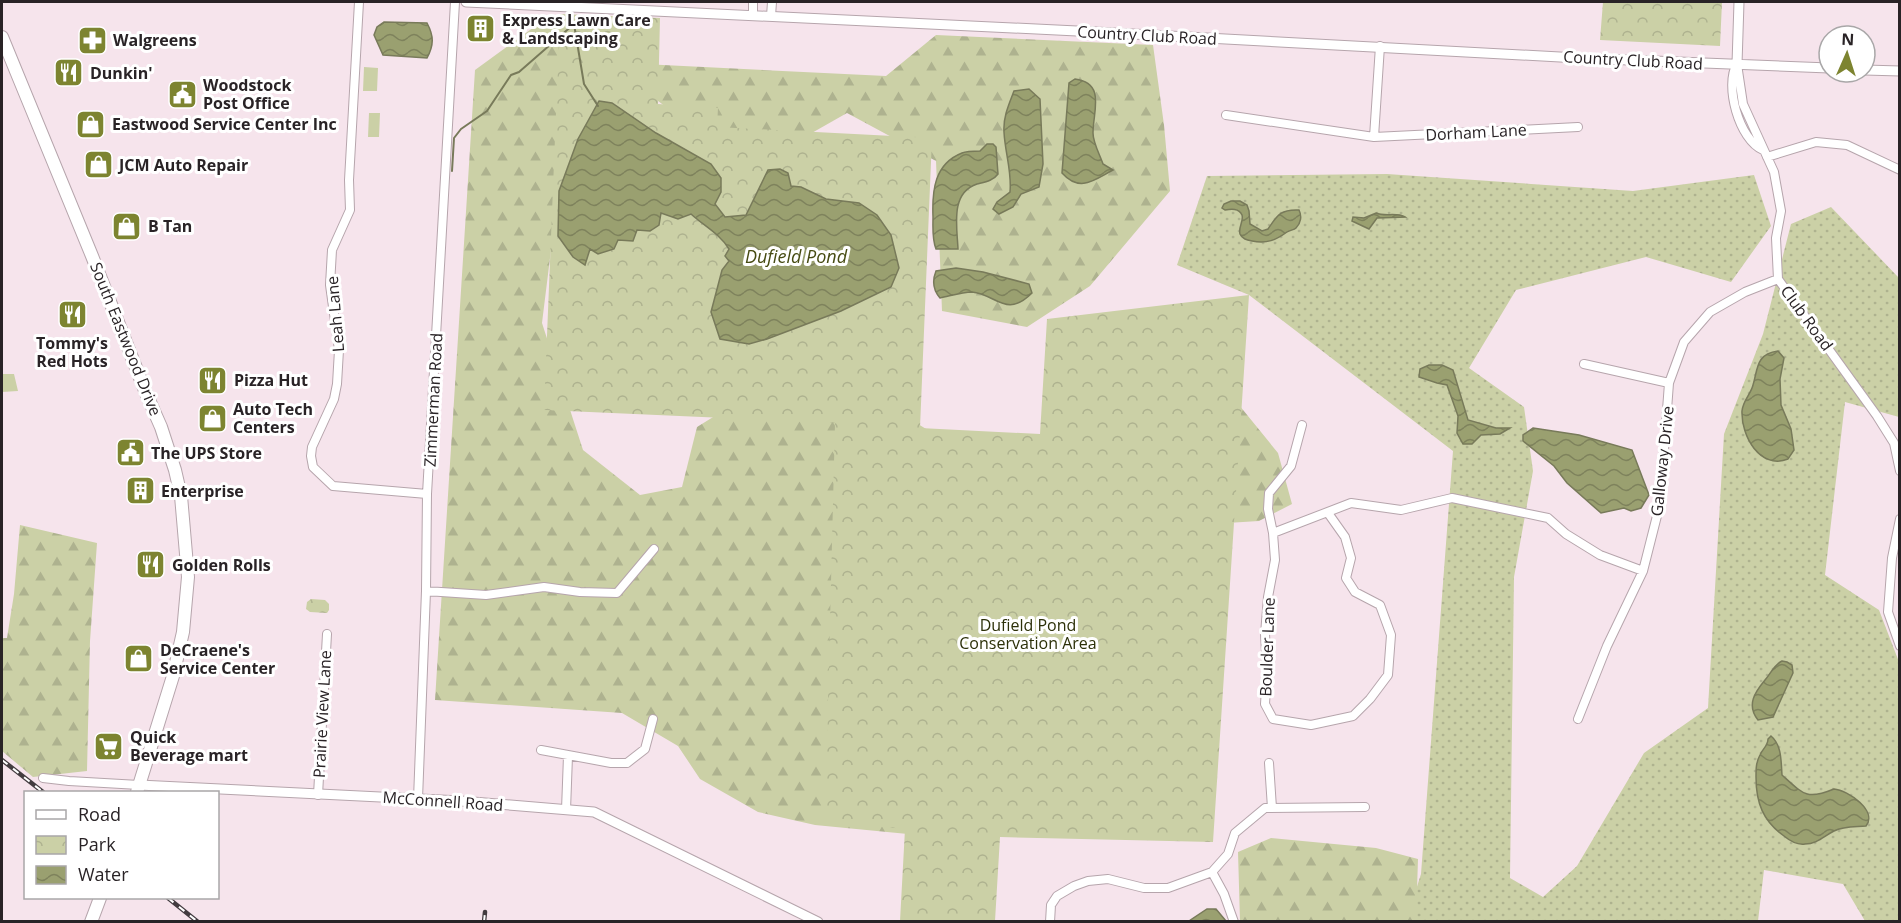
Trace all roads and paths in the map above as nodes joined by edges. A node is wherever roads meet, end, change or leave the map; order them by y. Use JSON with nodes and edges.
{"nodes":[{"id":1,"x":359,"y":2,"type":"edge"},
{"id":2,"x":455,"y":2,"type":"edge"},
{"id":3,"x":465,"y":2,"type":"edge"},
{"id":4,"x":753,"y":2,"type":"edge"},
{"id":5,"x":772,"y":2,"type":"edge"},
{"id":6,"x":1739,"y":2,"type":"edge"},
{"id":7,"x":753,"y":16,"type":"junction"},
{"id":8,"x":771,"y":16,"type":"junction"},
{"id":9,"x":2,"y":37,"type":"edge"},
{"id":10,"x":1380,"y":46,"type":"junction"},
{"id":11,"x":1737,"y":64,"type":"junction"},
{"id":12,"x":1817,"y":67,"type":"edge"},
{"id":13,"x":1877,"y":70,"type":"edge"},
{"id":14,"x":1899,"y":71,"type":"edge"},
{"id":15,"x":1226,"y":115,"type":"dead end"},
{"id":16,"x":1751,"y":123,"type":"junction"},
{"id":17,"x":1578,"y":127,"type":"dead end"},
{"id":18,"x":1743,"y":127,"type":"junction"},
{"id":19,"x":1374,"y":136,"type":"junction"},
{"id":20,"x":1765,"y":154,"type":"junction"},
{"id":21,"x":1899,"y":171,"type":"edge"},
{"id":22,"x":1778,"y":279,"type":"junction"},
{"id":23,"x":1584,"y":364,"type":"dead end"},
{"id":24,"x":1669,"y":383,"type":"junction"},
{"id":25,"x":1302,"y":425,"type":"dead end"},
{"id":26,"x":1899,"y":471,"type":"edge"},
{"id":27,"x":427,"y":494,"type":"junction"},
{"id":28,"x":1328,"y":513,"type":"junction"},
{"id":29,"x":1899,"y":519,"type":"edge"},
{"id":30,"x":1273,"y":533,"type":"junction"},
{"id":31,"x":654,"y":549,"type":"dead end"},
{"id":32,"x":1643,"y":571,"type":"junction"},
{"id":33,"x":426,"y":591,"type":"junction"},
{"id":34,"x":327,"y":634,"type":"dead end"},
{"id":35,"x":1899,"y":646,"type":"edge"},
{"id":36,"x":653,"y":719,"type":"dead end"},
{"id":37,"x":1578,"y":719,"type":"dead end"},
{"id":38,"x":541,"y":750,"type":"dead end"},
{"id":39,"x":568,"y":756,"type":"junction"},
{"id":40,"x":1269,"y":763,"type":"dead end"},
{"id":41,"x":43,"y":778,"type":"dead end"},
{"id":42,"x":138,"y":789,"type":"edge"},
{"id":43,"x":198,"y":791,"type":"edge"},
{"id":44,"x":219,"y":792,"type":"edge"},
{"id":45,"x":318,"y":795,"type":"junction"},
{"id":46,"x":418,"y":799,"type":"junction"},
{"id":47,"x":1365,"y":807,"type":"dead end"},
{"id":48,"x":1272,"y":808,"type":"junction"},
{"id":49,"x":566,"y":810,"type":"junction"},
{"id":50,"x":1212,"y":872,"type":"junction"},
{"id":51,"x":99,"y":899,"type":"edge"},
{"id":52,"x":91,"y":921,"type":"edge"},
{"id":53,"x":818,"y":921,"type":"edge"},
{"id":54,"x":1050,"y":921,"type":"edge"},
{"id":55,"x":1234,"y":921,"type":"edge"}],
"edges":[{"from":1,"to":27,"type":"street","name":"Leah Lane"},
{"from":2,"to":27,"type":"street","name":"Zimmerman Road"},
{"from":3,"to":7,"type":"street","name":"Country Club Road"},
{"from":4,"to":7,"type":"street"},
{"from":5,"to":8,"type":"street"},
{"from":6,"to":11,"type":"street"},
{"from":7,"to":8,"type":"street","name":"Country Club Road"},
{"from":8,"to":10,"type":"street","name":"Country Club Road"},
{"from":9,"to":42,"type":"main road","name":"South Eastwood Drive"},
{"from":10,"to":11,"type":"street","name":"Country Club Road"},
{"from":10,"to":19,"type":"street"},
{"from":11,"to":12,"type":"street","name":"Country Club Road"},
{"from":11,"to":16,"type":"street","name":"Club Road"},
{"from":11,"to":18,"type":"street","name":"Club Road"},
{"from":13,"to":14,"type":"street"},
{"from":15,"to":19,"type":"street","name":"Dorham Lane"},
{"from":16,"to":18,"type":"street"},
{"from":16,"to":20,"type":"street","name":"Club Road"},
{"from":17,"to":19,"type":"street","name":"Dorham Lane"},
{"from":18,"to":20,"type":"street","name":"Club Road"},
{"from":20,"to":21,"type":"street"},
{"from":20,"to":22,"type":"street","name":"Club Road"},
{"from":22,"to":24,"type":"street","name":"Galloway Drive"},
{"from":22,"to":26,"type":"street","name":"Club Road"},
{"from":23,"to":24,"type":"street"},
{"from":24,"to":32,"type":"street","name":"Galloway Drive"},
{"from":25,"to":30,"type":"street"},
{"from":27,"to":33,"type":"street","name":"Zimmerman Road"},
{"from":28,"to":30,"type":"street"},
{"from":28,"to":30,"type":"street","name":"Boulder Lane"},
{"from":28,"to":32,"type":"street"},
{"from":29,"to":35,"type":"street"},
{"from":31,"to":33,"type":"street"},
{"from":32,"to":37,"type":"street","name":"Galloway Drive"},
{"from":33,"to":46,"type":"street","name":"Zimmerman Road"},
{"from":34,"to":45,"type":"street","name":"Prairie View Lane"},
{"from":36,"to":39,"type":"street"},
{"from":38,"to":39,"type":"street"},
{"from":39,"to":49,"type":"street"},
{"from":40,"to":48,"type":"street"},
{"from":41,"to":42,"type":"street","name":"McConnell Road"},
{"from":42,"to":43,"type":"street","name":"McConnell Road"},
{"from":44,"to":45,"type":"street","name":"McConnell Road"},
{"from":45,"to":46,"type":"street","name":"McConnell Road"},
{"from":46,"to":49,"type":"street","name":"McConnell Road"},
{"from":47,"to":48,"type":"street"},
{"from":48,"to":50,"type":"street"},
{"from":49,"to":53,"type":"street","name":"McConnell Road"},
{"from":50,"to":54,"type":"street"},
{"from":50,"to":55,"type":"street"},
{"from":51,"to":52,"type":"main road"}]}
